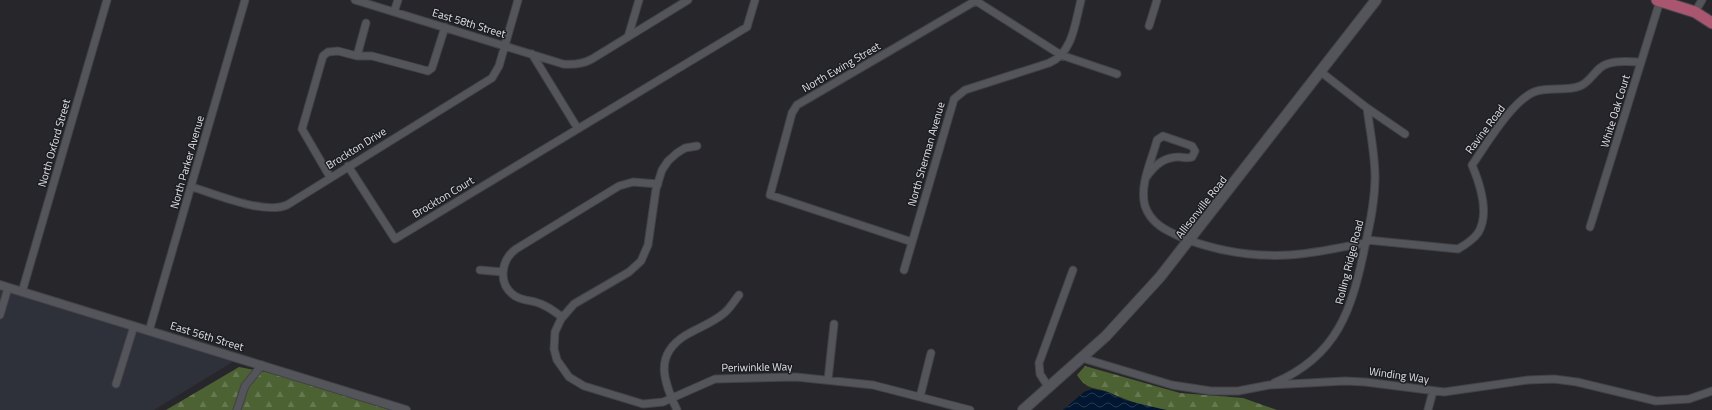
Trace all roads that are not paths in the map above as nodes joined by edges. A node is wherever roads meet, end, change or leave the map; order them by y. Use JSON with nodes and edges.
{"nodes":[{"id":1,"x":107,"y":0,"type":"edge"},
{"id":2,"x":245,"y":0,"type":"edge"},
{"id":3,"x":355,"y":0,"type":"edge"},
{"id":4,"x":398,"y":0,"type":"edge"},
{"id":5,"x":518,"y":0,"type":"edge"},
{"id":6,"x":639,"y":0,"type":"edge"},
{"id":7,"x":688,"y":0,"type":"edge"},
{"id":8,"x":755,"y":0,"type":"edge"},
{"id":9,"x":976,"y":0,"type":"edge"},
{"id":10,"x":1081,"y":0,"type":"edge"},
{"id":11,"x":1157,"y":0,"type":"edge"},
{"id":12,"x":1376,"y":0,"type":"edge"},
{"id":13,"x":1659,"y":0,"type":"edge"},
{"id":14,"x":1702,"y":0,"type":"edge"},
{"id":15,"x":394,"y":12,"type":"junction"},
{"id":16,"x":1695,"y":12,"type":"junction"},
{"id":17,"x":366,"y":23,"type":"dead end"},
{"id":18,"x":1712,"y":24,"type":"edge"},
{"id":19,"x":1149,"y":26,"type":"dead end"},
{"id":20,"x":445,"y":27,"type":"junction"},
{"id":21,"x":628,"y":37,"type":"junction"},
{"id":22,"x":505,"y":46,"type":"junction"},
{"id":23,"x":532,"y":54,"type":"junction"},
{"id":24,"x":1061,"y":55,"type":"junction"},
{"id":25,"x":357,"y":56,"type":"junction"},
{"id":26,"x":1642,"y":62,"type":"junction"},
{"id":27,"x":1321,"y":72,"type":"junction"},
{"id":28,"x":1117,"y":74,"type":"dead end"},
{"id":29,"x":1367,"y":108,"type":"junction"},
{"id":30,"x":578,"y":129,"type":"junction"},
{"id":31,"x":1405,"y":134,"type":"dead end"},
{"id":32,"x":696,"y":146,"type":"dead end"},
{"id":33,"x":348,"y":166,"type":"junction"},
{"id":34,"x":1147,"y":176,"type":"junction"},
{"id":35,"x":330,"y":177,"type":"junction"},
{"id":36,"x":658,"y":184,"type":"junction"},
{"id":37,"x":192,"y":187,"type":"junction"},
{"id":38,"x":1590,"y":227,"type":"dead end"},
{"id":39,"x":1190,"y":240,"type":"junction"},
{"id":40,"x":1367,"y":241,"type":"junction"},
{"id":41,"x":912,"y":242,"type":"junction"},
{"id":42,"x":480,"y":270,"type":"dead end"},
{"id":43,"x":904,"y":270,"type":"dead end"},
{"id":44,"x":1073,"y":270,"type":"dead end"},
{"id":45,"x":503,"y":272,"type":"junction"},
{"id":46,"x":4,"y":286,"type":"edge"},
{"id":47,"x":22,"y":292,"type":"junction"},
{"id":48,"x":739,"y":295,"type":"dead end"},
{"id":49,"x":0,"y":315,"type":"edge"},
{"id":50,"x":562,"y":317,"type":"junction"},
{"id":51,"x":834,"y":324,"type":"dead end"},
{"id":52,"x":134,"y":326,"type":"junction"},
{"id":53,"x":149,"y":330,"type":"junction"},
{"id":54,"x":931,"y":353,"type":"dead end"},
{"id":55,"x":1082,"y":358,"type":"junction"},
{"id":56,"x":262,"y":365,"type":"junction"},
{"id":57,"x":828,"y":380,"type":"junction"},
{"id":58,"x":116,"y":384,"type":"dead end"},
{"id":59,"x":1269,"y":385,"type":"junction"},
{"id":60,"x":1049,"y":388,"type":"junction"},
{"id":61,"x":1433,"y":391,"type":"junction"},
{"id":62,"x":1712,"y":391,"type":"edge"},
{"id":63,"x":920,"y":397,"type":"junction"},
{"id":64,"x":671,"y":398,"type":"junction"},
{"id":65,"x":237,"y":410,"type":"edge"},
{"id":66,"x":406,"y":410,"type":"edge"},
{"id":67,"x":677,"y":410,"type":"edge"},
{"id":68,"x":970,"y":410,"type":"edge"},
{"id":69,"x":1023,"y":410,"type":"edge"},
{"id":70,"x":1428,"y":410,"type":"edge"}],
"edges":[{"from":1,"to":47,"type":"street","name":"North Oxford Street"},
{"from":2,"to":37,"type":"street","name":"North Parker Avenue"},
{"from":3,"to":15,"type":"street","name":"East 58th Street"},
{"from":4,"to":15,"type":"street"},
{"from":5,"to":22,"type":"street","name":"Brockton Drive"},
{"from":6,"to":21,"type":"street"},
{"from":7,"to":21,"type":"street"},
{"from":8,"to":30,"type":"street","name":"Brockton Court"},
{"from":9,"to":24,"type":"street"},
{"from":9,"to":41,"type":"street","name":"North Ewing Street"},
{"from":10,"to":24,"type":"street"},
{"from":11,"to":19,"type":"street"},
{"from":12,"to":27,"type":"main road","name":"Allisonville Road"},
{"from":13,"to":16,"type":"main road"},
{"from":13,"to":26,"type":"street","name":"White Oak Court"},
{"from":14,"to":16,"type":"street"},
{"from":15,"to":20,"type":"street","name":"East 58th Street"},
{"from":16,"to":18,"type":"main road"},
{"from":17,"to":25,"type":"street"},
{"from":20,"to":22,"type":"street","name":"East 58th Street"},
{"from":20,"to":25,"type":"street"},
{"from":21,"to":23,"type":"street","name":"East 58th Street"},
{"from":22,"to":23,"type":"street","name":"East 58th Street"},
{"from":22,"to":33,"type":"street","name":"Brockton Drive"},
{"from":23,"to":30,"type":"street"},
{"from":24,"to":28,"type":"street"},
{"from":24,"to":41,"type":"street","name":"North Sherman Avenue"},
{"from":25,"to":35,"type":"street"},
{"from":26,"to":38,"type":"street","name":"White Oak Court"},
{"from":26,"to":40,"type":"street","name":"Ravine Road"},
{"from":27,"to":29,"type":"street"},
{"from":27,"to":39,"type":"main road","name":"Allisonville Road"},
{"from":29,"to":31,"type":"street"},
{"from":29,"to":40,"type":"street","name":"Rolling Ridge Road"},
{"from":30,"to":33,"type":"street","name":"Brockton Court"},
{"from":32,"to":36,"type":"street"},
{"from":33,"to":35,"type":"street","name":"Brockton Drive"},
{"from":34,"to":34,"type":"street"},
{"from":34,"to":39,"type":"street"},
{"from":35,"to":37,"type":"street","name":"Brockton Drive"},
{"from":36,"to":45,"type":"street"},
{"from":36,"to":50,"type":"street"},
{"from":37,"to":53,"type":"street","name":"North Parker Avenue"},
{"from":39,"to":40,"type":"street"},
{"from":39,"to":55,"type":"main road","name":"Allisonville Road"},
{"from":40,"to":59,"type":"street","name":"Rolling Ridge Road"},
{"from":41,"to":43,"type":"street","name":"North Sherman Avenue"},
{"from":42,"to":45,"type":"street"},
{"from":44,"to":60,"type":"street"},
{"from":45,"to":50,"type":"street"},
{"from":46,"to":47,"type":"street","name":"East 56th Street"},
{"from":46,"to":49,"type":"street"},
{"from":47,"to":52,"type":"street","name":"East 56th Street"},
{"from":48,"to":64,"type":"street"},
{"from":50,"to":64,"type":"street","name":"Periwinkle Way"},
{"from":51,"to":57,"type":"street"},
{"from":52,"to":53,"type":"street","name":"East 56th Street"},
{"from":52,"to":58,"type":"street"},
{"from":53,"to":56,"type":"street","name":"East 56th Street"},
{"from":54,"to":63,"type":"street"},
{"from":55,"to":59,"type":"street","name":"Winding Way"},
{"from":55,"to":60,"type":"main road","name":"Allisonville Road"},
{"from":56,"to":65,"type":"street"},
{"from":56,"to":66,"type":"street","name":"East 56th Street"},
{"from":57,"to":63,"type":"street","name":"Periwinkle Way"},
{"from":57,"to":64,"type":"street","name":"Periwinkle Way"},
{"from":59,"to":61,"type":"street","name":"Winding Way"},
{"from":60,"to":69,"type":"main road","name":"Allisonville Road"},
{"from":61,"to":62,"type":"street","name":"Winding Way"},
{"from":61,"to":70,"type":"street"},
{"from":63,"to":68,"type":"street","name":"Periwinkle Way"},
{"from":64,"to":67,"type":"street"}]}
